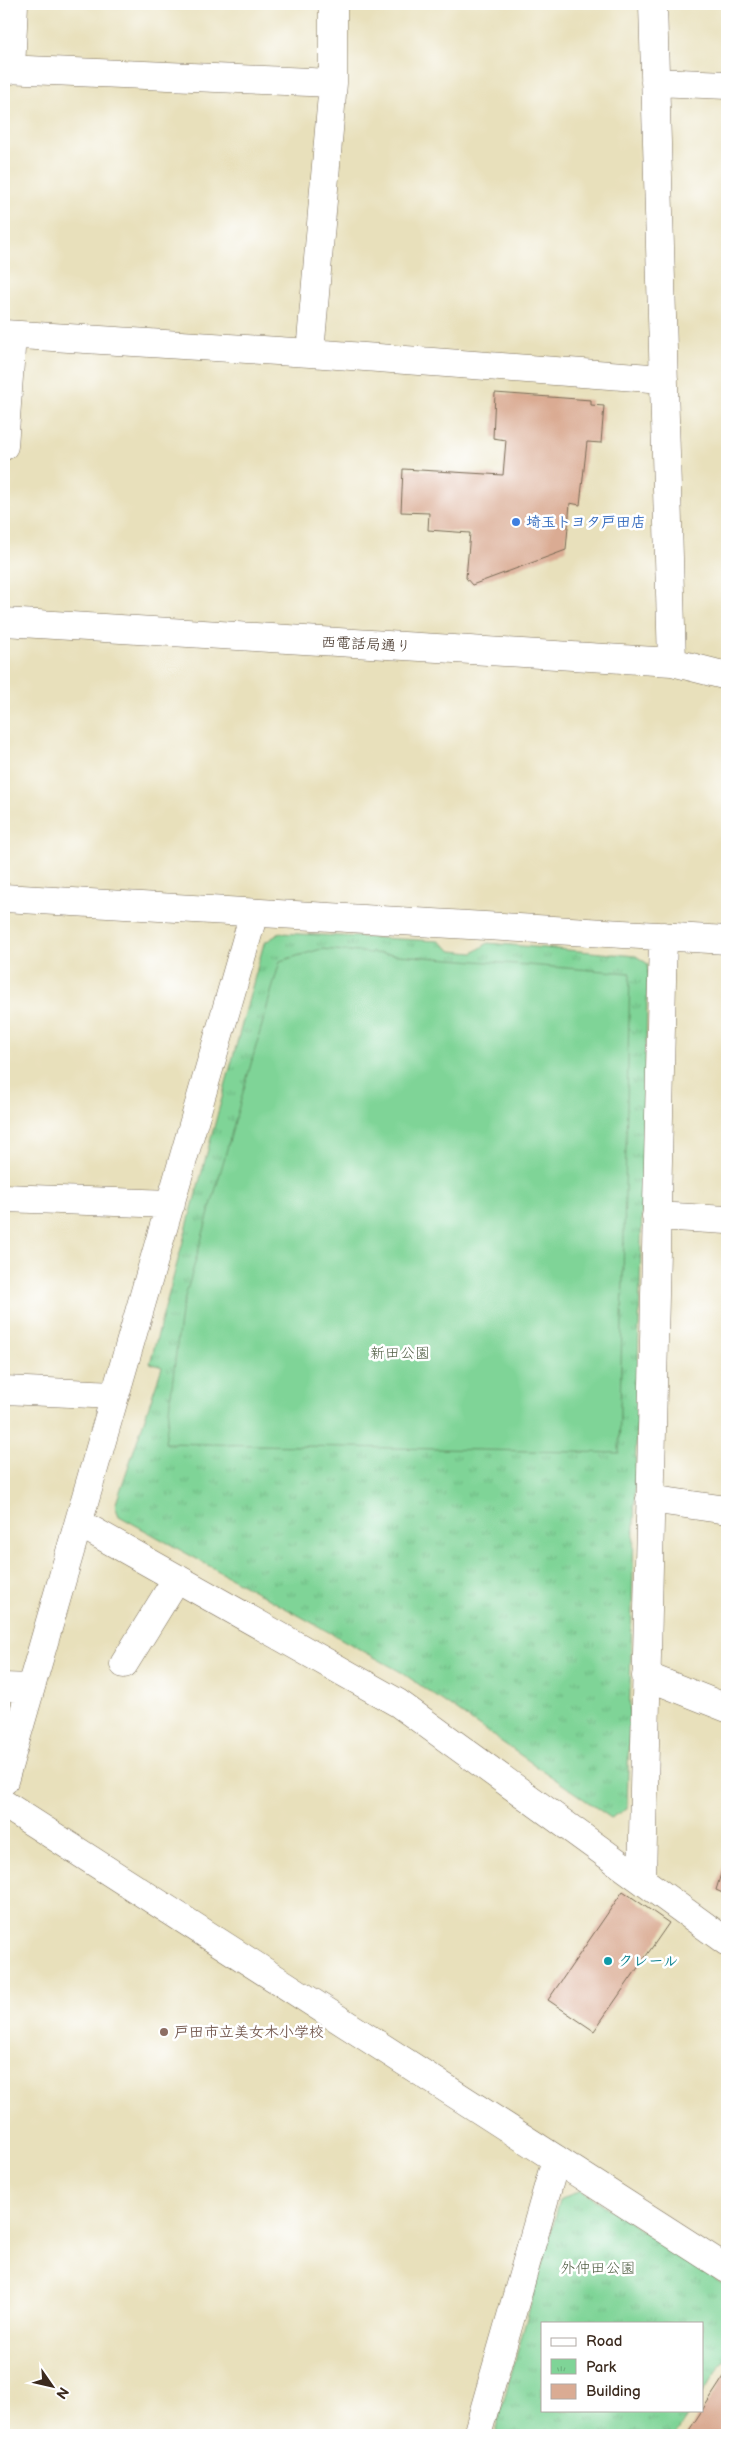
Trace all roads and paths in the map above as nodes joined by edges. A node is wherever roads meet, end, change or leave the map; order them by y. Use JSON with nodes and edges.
{"nodes":[{"id":1,"x":14,"y":4,"type":"edge"},
{"id":2,"x":333,"y":4,"type":"edge"},
{"id":3,"x":653,"y":4,"type":"edge"},
{"id":4,"x":7,"y":69,"type":"edge"},
{"id":5,"x":655,"y":82,"type":"junction"},
{"id":6,"x":333,"y":83,"type":"junction"},
{"id":7,"x":727,"y":85,"type":"edge"},
{"id":8,"x":8,"y":335,"type":"edge"},
{"id":9,"x":310,"y":353,"type":"junction"},
{"id":10,"x":664,"y":379,"type":"junction"},
{"id":11,"x":4,"y":446,"type":"edge"},
{"id":12,"x":4,"y":622,"type":"edge"},
{"id":13,"x":672,"y":662,"type":"junction"},
{"id":14,"x":727,"y":676,"type":"edge"},
{"id":15,"x":4,"y":898,"type":"edge"},
{"id":16,"x":254,"y":912,"type":"junction"},
{"id":17,"x":663,"y":936,"type":"junction"},
{"id":18,"x":727,"y":940,"type":"edge"},
{"id":19,"x":4,"y":1198,"type":"edge"},
{"id":20,"x":171,"y":1204,"type":"junction"},
{"id":21,"x":656,"y":1216,"type":"junction"},
{"id":22,"x":727,"y":1220,"type":"edge"},
{"id":23,"x":4,"y":1390,"type":"edge"},
{"id":24,"x":116,"y":1395,"type":"junction"},
{"id":25,"x":650,"y":1499,"type":"junction"},
{"id":26,"x":727,"y":1510,"type":"edge"},
{"id":27,"x":78,"y":1523,"type":"junction"},
{"id":28,"x":177,"y":1578,"type":"junction"},
{"id":29,"x":124,"y":1664,"type":"dead end"},
{"id":30,"x":646,"y":1676,"type":"junction"},
{"id":31,"x":4,"y":1687,"type":"edge"},
{"id":32,"x":30,"y":1688,"type":"junction"},
{"id":33,"x":727,"y":1708,"type":"edge"},
{"id":34,"x":4,"y":1781,"type":"edge"},
{"id":35,"x":4,"y":1804,"type":"edge"},
{"id":36,"x":642,"y":1880,"type":"junction"},
{"id":37,"x":727,"y":1942,"type":"edge"},
{"id":38,"x":556,"y":2159,"type":"junction"},
{"id":39,"x":727,"y":2268,"type":"edge"},
{"id":40,"x":477,"y":2435,"type":"edge"}],
"edges":[{"from":1,"to":4,"type":"street"},
{"from":2,"to":6,"type":"street"},
{"from":3,"to":5,"type":"street"},
{"from":4,"to":6,"type":"street"},
{"from":5,"to":7,"type":"street"},
{"from":5,"to":10,"type":"street"},
{"from":6,"to":9,"type":"street"},
{"from":8,"to":9,"type":"street"},
{"from":8,"to":11,"type":"street"},
{"from":9,"to":10,"type":"street"},
{"from":10,"to":13,"type":"street"},
{"from":12,"to":13,"type":"street","name":"西電話局通り"},
{"from":13,"to":14,"type":"street","name":"西電話局通り"},
{"from":15,"to":16,"type":"street"},
{"from":16,"to":17,"type":"street"},
{"from":16,"to":20,"type":"street"},
{"from":17,"to":18,"type":"street"},
{"from":17,"to":21,"type":"street"},
{"from":19,"to":20,"type":"street"},
{"from":20,"to":24,"type":"street"},
{"from":21,"to":22,"type":"street"},
{"from":21,"to":25,"type":"street"},
{"from":23,"to":24,"type":"street"},
{"from":24,"to":27,"type":"street"},
{"from":25,"to":26,"type":"street"},
{"from":25,"to":30,"type":"street"},
{"from":27,"to":28,"type":"street"},
{"from":27,"to":32,"type":"street"},
{"from":28,"to":29,"type":"street"},
{"from":28,"to":36,"type":"street"},
{"from":30,"to":33,"type":"street"},
{"from":30,"to":36,"type":"street"},
{"from":31,"to":32,"type":"street"},
{"from":32,"to":34,"type":"street"},
{"from":35,"to":38,"type":"street"},
{"from":36,"to":37,"type":"street"},
{"from":38,"to":39,"type":"street"},
{"from":38,"to":40,"type":"street"}]}
